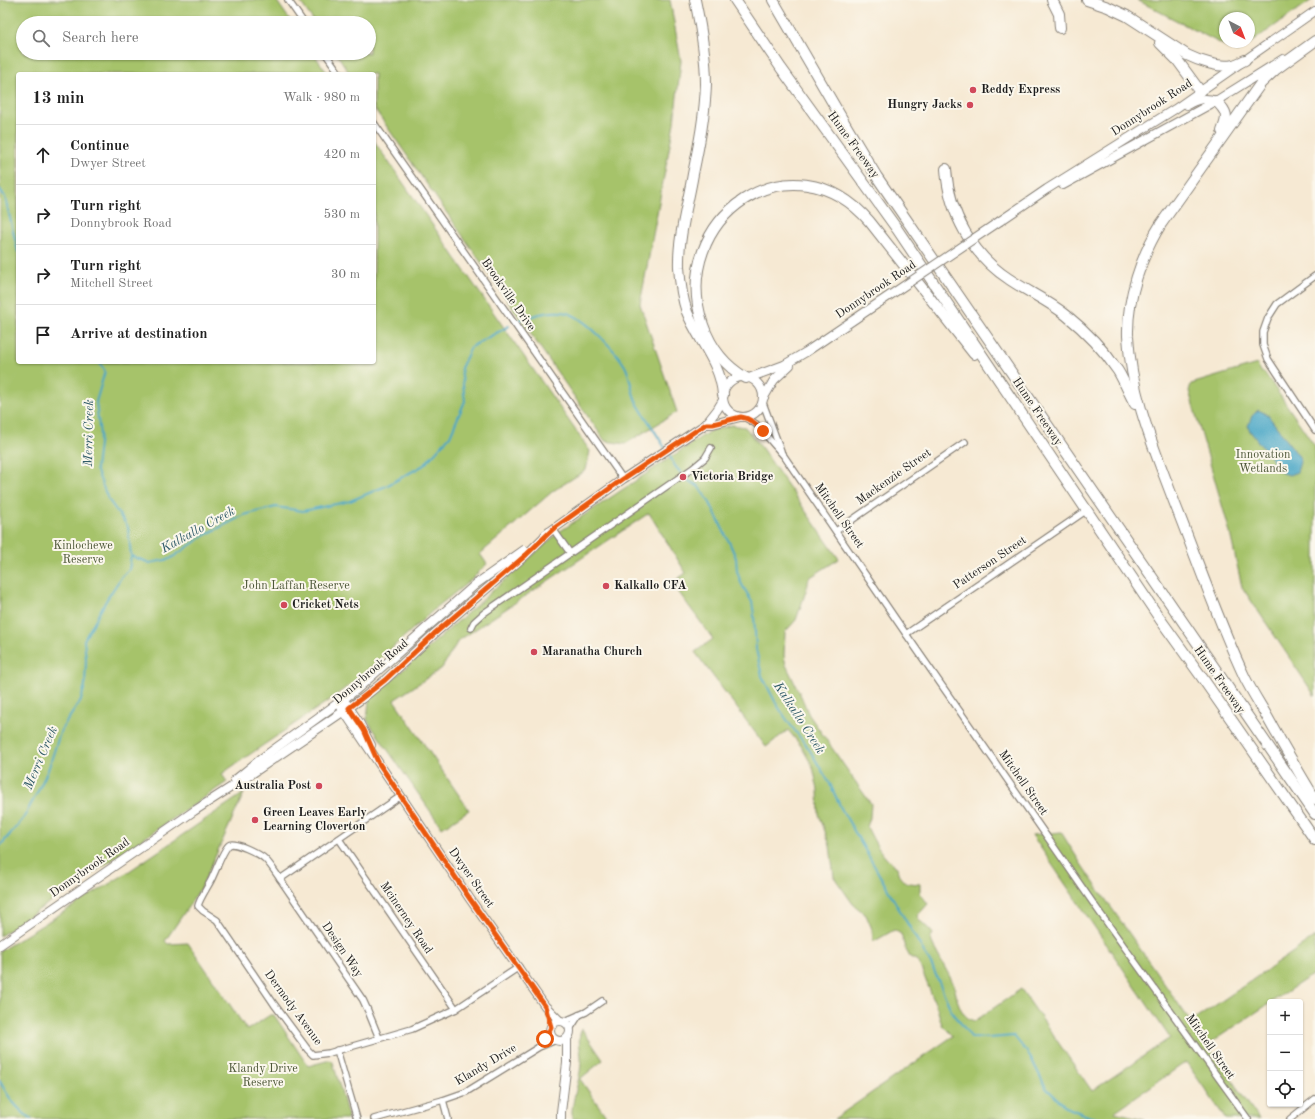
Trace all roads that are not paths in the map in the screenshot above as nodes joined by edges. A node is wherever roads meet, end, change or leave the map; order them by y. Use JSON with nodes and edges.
{"nodes":[{"id":1,"x":288,"y":0,"type":"edge"},
{"id":2,"x":695,"y":0,"type":"edge"},
{"id":3,"x":735,"y":0,"type":"edge"},
{"id":4,"x":773,"y":0,"type":"edge"},
{"id":5,"x":1052,"y":0,"type":"edge"},
{"id":6,"x":1086,"y":0,"type":"edge"},
{"id":7,"x":1315,"y":11,"type":"edge"},
{"id":8,"x":299,"y":16,"type":"edge"},
{"id":9,"x":1140,"y":24,"type":"junction"},
{"id":10,"x":1060,"y":28,"type":"dead end"},
{"id":11,"x":1315,"y":40,"type":"edge"},
{"id":12,"x":330,"y":60,"type":"edge"},
{"id":13,"x":1245,"y":60,"type":"junction"},
{"id":14,"x":339,"y":72,"type":"edge"},
{"id":15,"x":1202,"y":95,"type":"junction"},
{"id":16,"x":1216,"y":101,"type":"junction"},
{"id":17,"x":1202,"y":109,"type":"junction"},
{"id":18,"x":376,"y":126,"type":"edge"},
{"id":19,"x":946,"y":169,"type":"dead end"},
{"id":20,"x":1191,"y":180,"type":"junction"},
{"id":21,"x":1000,"y":221,"type":"junction"},
{"id":22,"x":1315,"y":276,"type":"edge"},
{"id":23,"x":806,"y":352,"type":"junction"},
{"id":24,"x":748,"y":378,"type":"junction"},
{"id":25,"x":724,"y":397,"type":"junction"},
{"id":26,"x":763,"y":401,"type":"junction"},
{"id":27,"x":1013,"y":401,"type":"junction"},
{"id":28,"x":742,"y":417,"type":"junction"},
{"id":29,"x":706,"y":424,"type":"junction"},
{"id":30,"x":1146,"y":425,"type":"junction"},
{"id":31,"x":1315,"y":430,"type":"edge"},
{"id":32,"x":965,"y":442,"type":"dead end"},
{"id":33,"x":711,"y":448,"type":"dead end"},
{"id":34,"x":784,"y":456,"type":"junction"},
{"id":35,"x":623,"y":479,"type":"junction"},
{"id":36,"x":1087,"y":510,"type":"junction"},
{"id":37,"x":551,"y":531,"type":"junction"},
{"id":38,"x":836,"y":531,"type":"junction"},
{"id":39,"x":570,"y":553,"type":"junction"},
{"id":40,"x":471,"y":628,"type":"dead end"},
{"id":41,"x":906,"y":634,"type":"junction"},
{"id":42,"x":343,"y":699,"type":"junction"},
{"id":43,"x":346,"y":710,"type":"junction"},
{"id":44,"x":401,"y":796,"type":"junction"},
{"id":45,"x":1315,"y":799,"type":"edge"},
{"id":46,"x":194,"y":811,"type":"junction"},
{"id":47,"x":1315,"y":814,"type":"edge"},
{"id":48,"x":339,"y":839,"type":"junction"},
{"id":49,"x":1315,"y":840,"type":"edge"},
{"id":50,"x":227,"y":848,"type":"joint"},
{"id":51,"x":280,"y":879,"type":"junction"},
{"id":52,"x":0,"y":945,"type":"edge"},
{"id":53,"x":519,"y":967,"type":"junction"},
{"id":54,"x":602,"y":1001,"type":"dead end"},
{"id":55,"x":545,"y":1006,"type":"junction"},
{"id":56,"x":456,"y":1009,"type":"junction"},
{"id":57,"x":579,"y":1014,"type":"junction"},
{"id":58,"x":562,"y":1021,"type":"junction"},
{"id":59,"x":551,"y":1029,"type":"junction"},
{"id":60,"x":570,"y":1029,"type":"junction"},
{"id":61,"x":379,"y":1038,"type":"junction"},
{"id":62,"x":567,"y":1039,"type":"junction"},
{"id":63,"x":557,"y":1041,"type":"junction"},
{"id":64,"x":539,"y":1047,"type":"junction"},
{"id":65,"x":337,"y":1050,"type":"junction"},
{"id":66,"x":566,"y":1063,"type":"junction"},
{"id":67,"x":1315,"y":1099,"type":"edge"},
{"id":68,"x":443,"y":1100,"type":"junction"},
{"id":69,"x":357,"y":1119,"type":"edge"},
{"id":70,"x":377,"y":1119,"type":"edge"},
{"id":71,"x":448,"y":1119,"type":"edge"},
{"id":72,"x":561,"y":1119,"type":"edge"},
{"id":73,"x":1248,"y":1119,"type":"edge"},
{"id":74,"x":1290,"y":1119,"type":"edge"}],
"edges":[{"from":1,"to":8,"type":"street"},
{"from":2,"to":25,"type":"highway"},
{"from":3,"to":27,"type":"highway","name":"Hume Freeway"},
{"from":4,"to":47,"type":"highway","name":"Hume Freeway"},
{"from":5,"to":10,"type":"highway"},
{"from":6,"to":9,"type":"highway"},
{"from":7,"to":13,"type":"main road","name":"Donnybrook Road"},
{"from":9,"to":13,"type":"highway"},
{"from":9,"to":15,"type":"highway"},
{"from":11,"to":16,"type":"main road","name":"Donnybrook Road"},
{"from":11,"to":20,"type":"highway"},
{"from":12,"to":14,"type":"street"},
{"from":13,"to":15,"type":"main road","name":"Donnybrook Road"},
{"from":15,"to":16,"type":"main road"},
{"from":15,"to":17,"type":"main road"},
{"from":15,"to":21,"type":"main road","name":"Donnybrook Road"},
{"from":16,"to":17,"type":"main road","name":"Donnybrook Road"},
{"from":16,"to":20,"type":"highway"},
{"from":17,"to":21,"type":"main road","name":"Donnybrook Road"},
{"from":18,"to":35,"type":"street","name":"Brookville Drive"},
{"from":19,"to":30,"type":"highway"},
{"from":20,"to":30,"type":"highway"},
{"from":21,"to":23,"type":"main road","name":"Donnybrook Road","bridge":true},
{"from":22,"to":31,"type":"street"},
{"from":23,"to":24,"type":"main road","name":"Donnybrook Road"},
{"from":23,"to":26,"type":"main road","name":"Donnybrook Road"},
{"from":24,"to":25,"type":"main road"},
{"from":24,"to":26,"type":"main road"},
{"from":24,"to":27,"type":"highway"},
{"from":25,"to":28,"type":"main road"},
{"from":25,"to":29,"type":"main road","name":"Donnybrook Road"},
{"from":26,"to":28,"type":"main road"},
{"from":26,"to":34,"type":"street","name":"Mitchell Street"},
{"from":27,"to":36,"type":"highway","name":"Hume Freeway"},
{"from":28,"to":29,"type":"main road","name":"Donnybrook Road"},
{"from":28,"to":34,"type":"street","name":"Mitchell Street"},
{"from":29,"to":35,"type":"main road","name":"Donnybrook Road"},
{"from":30,"to":45,"type":"highway"},
{"from":32,"to":38,"type":"street","name":"Mackenzie Street"},
{"from":33,"to":39,"type":"street"},
{"from":34,"to":38,"type":"street","name":"Mitchell Street"},
{"from":35,"to":37,"type":"main road","name":"Donnybrook Road"},
{"from":36,"to":41,"type":"street","name":"Patterson Street"},
{"from":36,"to":49,"type":"highway","name":"Hume Freeway"},
{"from":37,"to":39,"type":"street"},
{"from":37,"to":42,"type":"main road","name":"Donnybrook Road"},
{"from":37,"to":43,"type":"main road","name":"Donnybrook Road"},
{"from":38,"to":41,"type":"street","name":"Mitchell Street"},
{"from":39,"to":40,"type":"street"},
{"from":41,"to":73,"type":"street","name":"Mitchell Street"},
{"from":42,"to":43,"type":"main road","name":"Dwyer Street"},
{"from":42,"to":46,"type":"main road","name":"Donnybrook Road"},
{"from":43,"to":44,"type":"main road","name":"Dwyer Street"},
{"from":43,"to":46,"type":"main road","name":"Donnybrook Road"},
{"from":44,"to":48,"type":"street"},
{"from":44,"to":53,"type":"main road","name":"Dwyer Street"},
{"from":46,"to":52,"type":"main road","name":"Donnybrook Road"},
{"from":48,"to":51,"type":"street"},
{"from":48,"to":56,"type":"street","name":"Mcinerney Road"},
{"from":50,"to":51,"type":"street","name":"Design Way"},
{"from":50,"to":65,"type":"street","name":"Dermody Avenue"},
{"from":51,"to":61,"type":"street","name":"Design Way"},
{"from":53,"to":55,"type":"main road","name":"Dwyer Street"},
{"from":53,"to":56,"type":"street","name":"Dermody Avenue"},
{"from":54,"to":57,"type":"street"},
{"from":55,"to":58,"type":"main road","name":"Dwyer Street"},
{"from":55,"to":59,"type":"main road","name":"Dwyer Street"},
{"from":56,"to":61,"type":"street","name":"Dermody Avenue"},
{"from":57,"to":58,"type":"street"},
{"from":57,"to":60,"type":"street"},
{"from":58,"to":59,"type":"main road"},
{"from":58,"to":60,"type":"main road"},
{"from":59,"to":63,"type":"main road"},
{"from":59,"to":64,"type":"street","name":"Klandy Drive"},
{"from":60,"to":62,"type":"main road"},
{"from":61,"to":65,"type":"street","name":"Dermody Avenue"},
{"from":62,"to":63,"type":"main road"},
{"from":62,"to":66,"type":"main road"},
{"from":63,"to":64,"type":"street","name":"Klandy Drive"},
{"from":63,"to":66,"type":"main road"},
{"from":64,"to":68,"type":"street","name":"Klandy Drive"},
{"from":65,"to":69,"type":"street"},
{"from":66,"to":72,"type":"main road"},
{"from":67,"to":74,"type":"street"},
{"from":68,"to":70,"type":"street","name":"Klandy Drive"},
{"from":68,"to":71,"type":"street"}]}
